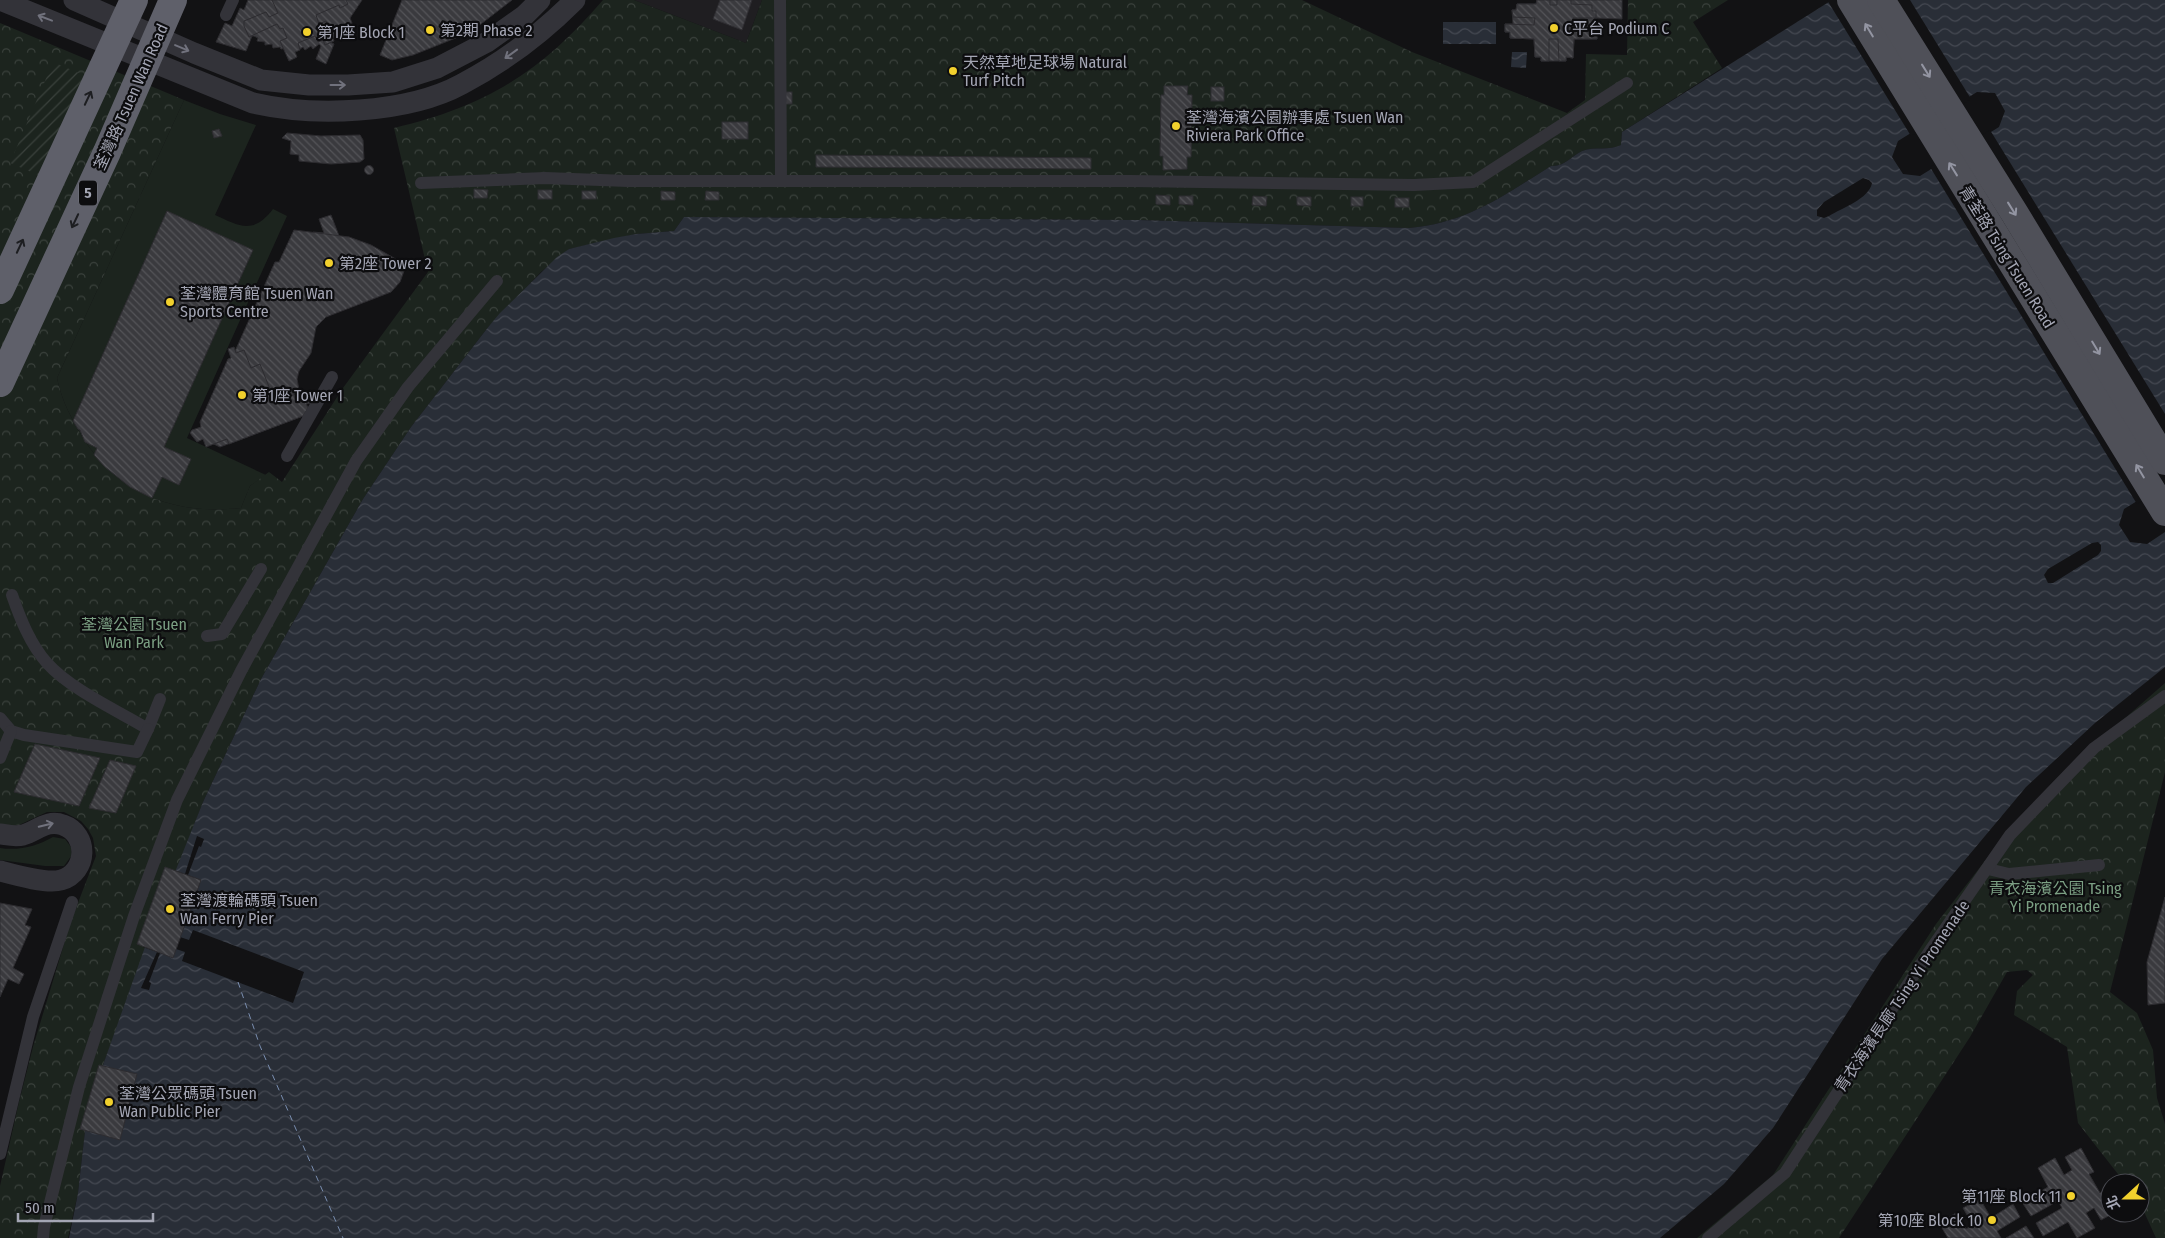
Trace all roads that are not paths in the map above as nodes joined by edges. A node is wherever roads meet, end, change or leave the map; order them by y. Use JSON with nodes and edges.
{"nodes":[{"id":1,"x":0,"y":0,"type":"edge"},
{"id":2,"x":74,"y":0,"type":"edge"},
{"id":3,"x":134,"y":0,"type":"edge"},
{"id":4,"x":173,"y":0,"type":"edge"},
{"id":5,"x":233,"y":0,"type":"edge"},
{"id":6,"x":540,"y":0,"type":"edge"},
{"id":7,"x":575,"y":0,"type":"edge"},
{"id":8,"x":780,"y":0,"type":"edge"},
{"id":9,"x":1851,"y":0,"type":"edge"},
{"id":10,"x":1881,"y":0,"type":"edge"},
{"id":11,"x":226,"y":15,"type":"dead end"},
{"id":12,"x":1627,"y":83,"type":"dead end"},
{"id":13,"x":781,"y":181,"type":"junction"},
{"id":14,"x":421,"y":183,"type":"dead end"},
{"id":15,"x":498,"y":281,"type":"dead end"},
{"id":16,"x":0,"y":290,"type":"edge"},
{"id":17,"x":332,"y":377,"type":"dead end"},
{"id":18,"x":0,"y":384,"type":"edge"},
{"id":19,"x":287,"y":456,"type":"dead end"},
{"id":20,"x":2165,"y":461,"type":"edge"},
{"id":21,"x":2165,"y":512,"type":"edge"},
{"id":22,"x":261,"y":569,"type":"dead end"},
{"id":23,"x":12,"y":594,"type":"dead end"},
{"id":24,"x":207,"y":636,"type":"dead end"},
{"id":25,"x":2165,"y":696,"type":"edge"},
{"id":26,"x":160,"y":700,"type":"dead end"},
{"id":27,"x":0,"y":718,"type":"edge"},
{"id":28,"x":148,"y":729,"type":"junction"},
{"id":29,"x":11,"y":731,"type":"junction"},
{"id":30,"x":0,"y":758,"type":"edge"},
{"id":31,"x":0,"y":834,"type":"edge"},
{"id":32,"x":2099,"y":865,"type":"dead end"},
{"id":33,"x":1988,"y":868,"type":"junction"},
{"id":34,"x":0,"y":871,"type":"edge"},
{"id":35,"x":72,"y":902,"type":"dead end"},
{"id":36,"x":0,"y":1154,"type":"edge"},
{"id":37,"x":43,"y":1238,"type":"edge"},
{"id":38,"x":1708,"y":1238,"type":"edge"}],
"edges":[{"from":7,"to":1,"type":"street","one_way":true},
{"from":2,"to":6,"type":"street","one_way":true},
{"from":16,"to":3,"type":"highway","one_way":true,"bridge":true},
{"from":4,"to":18,"type":"highway","name":"荃灣路 Tsuen Wan Road","number":"5","one_way":true,"bridge":true},
{"from":5,"to":11,"type":"street"},
{"from":8,"to":13,"type":"street"},
{"from":21,"to":9,"type":"main road","name":"青荃路 Tsing Tsuen Road","one_way":true},
{"from":10,"to":20,"type":"main road","name":"青荃路 Tsing Tsuen Road","one_way":true},
{"from":12,"to":13,"type":"street"},
{"from":13,"to":14,"type":"street"},
{"from":15,"to":37,"type":"street"},
{"from":17,"to":19,"type":"street"},
{"from":22,"to":24,"type":"street"},
{"from":23,"to":28,"type":"street"},
{"from":25,"to":33,"type":"street","name":"青衣海濱長廊 Tsing Yi Promenade"},
{"from":26,"to":28,"type":"street"},
{"from":27,"to":29,"type":"street"},
{"from":28,"to":29,"type":"street"},
{"from":29,"to":30,"type":"street"},
{"from":31,"to":34,"type":"street","one_way":true},
{"from":32,"to":33,"type":"street"},
{"from":33,"to":38,"type":"street","name":"青衣海濱長廊 Tsing Yi Promenade"},
{"from":35,"to":36,"type":"street"}]}
